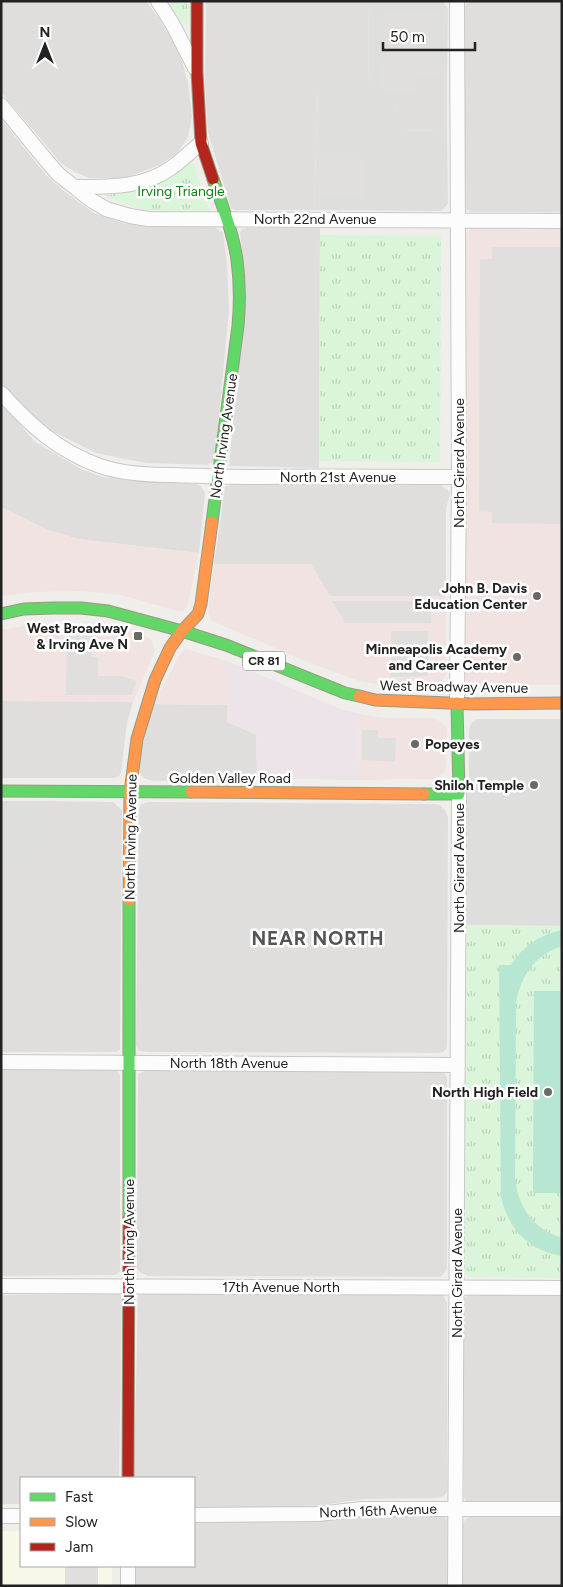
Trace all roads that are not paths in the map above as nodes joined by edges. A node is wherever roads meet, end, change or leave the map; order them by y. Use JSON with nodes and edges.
{"nodes":[{"id":1,"x":158,"y":1,"type":"edge"},
{"id":2,"x":197,"y":1,"type":"edge"},
{"id":3,"x":457,"y":1,"type":"edge"},
{"id":4,"x":196,"y":72,"type":"junction"},
{"id":5,"x":1,"y":105,"type":"edge"},
{"id":6,"x":201,"y":143,"type":"junction"},
{"id":7,"x":76,"y":187,"type":"junction"},
{"id":8,"x":227,"y":219,"type":"junction"},
{"id":9,"x":459,"y":220,"type":"junction"},
{"id":10,"x":562,"y":220,"type":"edge"},
{"id":11,"x":1,"y":393,"type":"edge"},
{"id":12,"x":217,"y":477,"type":"junction"},
{"id":13,"x":459,"y":477,"type":"junction"},
{"id":14,"x":1,"y":614,"type":"edge"},
{"id":15,"x":182,"y":630,"type":"junction"},
{"id":16,"x":457,"y":703,"type":"junction"},
{"id":17,"x":562,"y":703,"type":"edge"},
{"id":18,"x":1,"y":791,"type":"edge"},
{"id":19,"x":130,"y":792,"type":"junction"},
{"id":20,"x":459,"y":794,"type":"junction"},
{"id":21,"x":1,"y":1062,"type":"edge"},
{"id":22,"x":128,"y":1062,"type":"junction"},
{"id":23,"x":458,"y":1065,"type":"junction"},
{"id":24,"x":1,"y":1286,"type":"edge"},
{"id":25,"x":129,"y":1286,"type":"junction"},
{"id":26,"x":457,"y":1287,"type":"junction"},
{"id":27,"x":562,"y":1288,"type":"edge"},
{"id":28,"x":128,"y":1477,"type":"edge"},
{"id":29,"x":456,"y":1509,"type":"junction"},
{"id":30,"x":562,"y":1509,"type":"edge"},
{"id":31,"x":195,"y":1515,"type":"edge"},
{"id":32,"x":1,"y":1516,"type":"edge"},
{"id":33,"x":20,"y":1516,"type":"edge"},
{"id":34,"x":128,"y":1567,"type":"edge"},
{"id":35,"x":128,"y":1586,"type":"edge"},
{"id":36,"x":456,"y":1586,"type":"edge"}],
"edges":[{"from":1,"to":4,"type":"street","name":"North Irving Avenue"},
{"from":2,"to":4,"type":"street","name":"North Irving Avenue"},
{"from":3,"to":9,"type":"street","name":"North Girard Avenue"},
{"from":4,"to":6,"type":"street","name":"North Irving Avenue"},
{"from":5,"to":7,"type":"street","name":"North 22nd Avenue"},
{"from":6,"to":7,"type":"street"},
{"from":6,"to":8,"type":"street","name":"North Irving Avenue"},
{"from":7,"to":8,"type":"street","name":"North 22nd Avenue"},
{"from":8,"to":9,"type":"street","name":"North 22nd Avenue"},
{"from":8,"to":12,"type":"street","name":"North Irving Avenue"},
{"from":9,"to":10,"type":"street","name":"North 22nd Avenue"},
{"from":9,"to":13,"type":"street","name":"North Girard Avenue"},
{"from":11,"to":12,"type":"street","name":"North 21st Avenue"},
{"from":12,"to":13,"type":"street","name":"North 21st Avenue"},
{"from":12,"to":15,"type":"street","name":"North Irving Avenue"},
{"from":13,"to":16,"type":"street","name":"North Girard Avenue"},
{"from":14,"to":15,"type":"street","name":"West Broadway Avenue","number":"CR 81"},
{"from":15,"to":16,"type":"street","name":"West Broadway Avenue","number":"CR 81"},
{"from":15,"to":19,"type":"street","name":"North Irving Avenue"},
{"from":16,"to":17,"type":"street","name":"West Broadway Avenue","number":"CR 81"},
{"from":16,"to":20,"type":"street","name":"North Girard Avenue"},
{"from":18,"to":19,"type":"street","name":"Golden Valley Road"},
{"from":19,"to":20,"type":"street","name":"Golden Valley Road"},
{"from":19,"to":22,"type":"street","name":"North Irving Avenue"},
{"from":20,"to":23,"type":"street","name":"North Girard Avenue"},
{"from":21,"to":22,"type":"street","name":"North 18th Avenue"},
{"from":22,"to":23,"type":"street","name":"North 18th Avenue"},
{"from":22,"to":25,"type":"street","name":"North Irving Avenue"},
{"from":23,"to":26,"type":"street","name":"North Girard Avenue"},
{"from":24,"to":25,"type":"street","name":"17th Avenue North"},
{"from":25,"to":26,"type":"street","name":"17th Avenue North"},
{"from":25,"to":28,"type":"street","name":"North Irving Avenue"},
{"from":26,"to":27,"type":"street","name":"17th Avenue North"},
{"from":26,"to":29,"type":"street","name":"North Girard Avenue"},
{"from":29,"to":30,"type":"street","name":"North 16th Avenue"},
{"from":29,"to":31,"type":"street","name":"North 16th Avenue"},
{"from":29,"to":36,"type":"street","name":"North Girard Avenue"},
{"from":32,"to":33,"type":"street"},
{"from":34,"to":35,"type":"street"}]}
